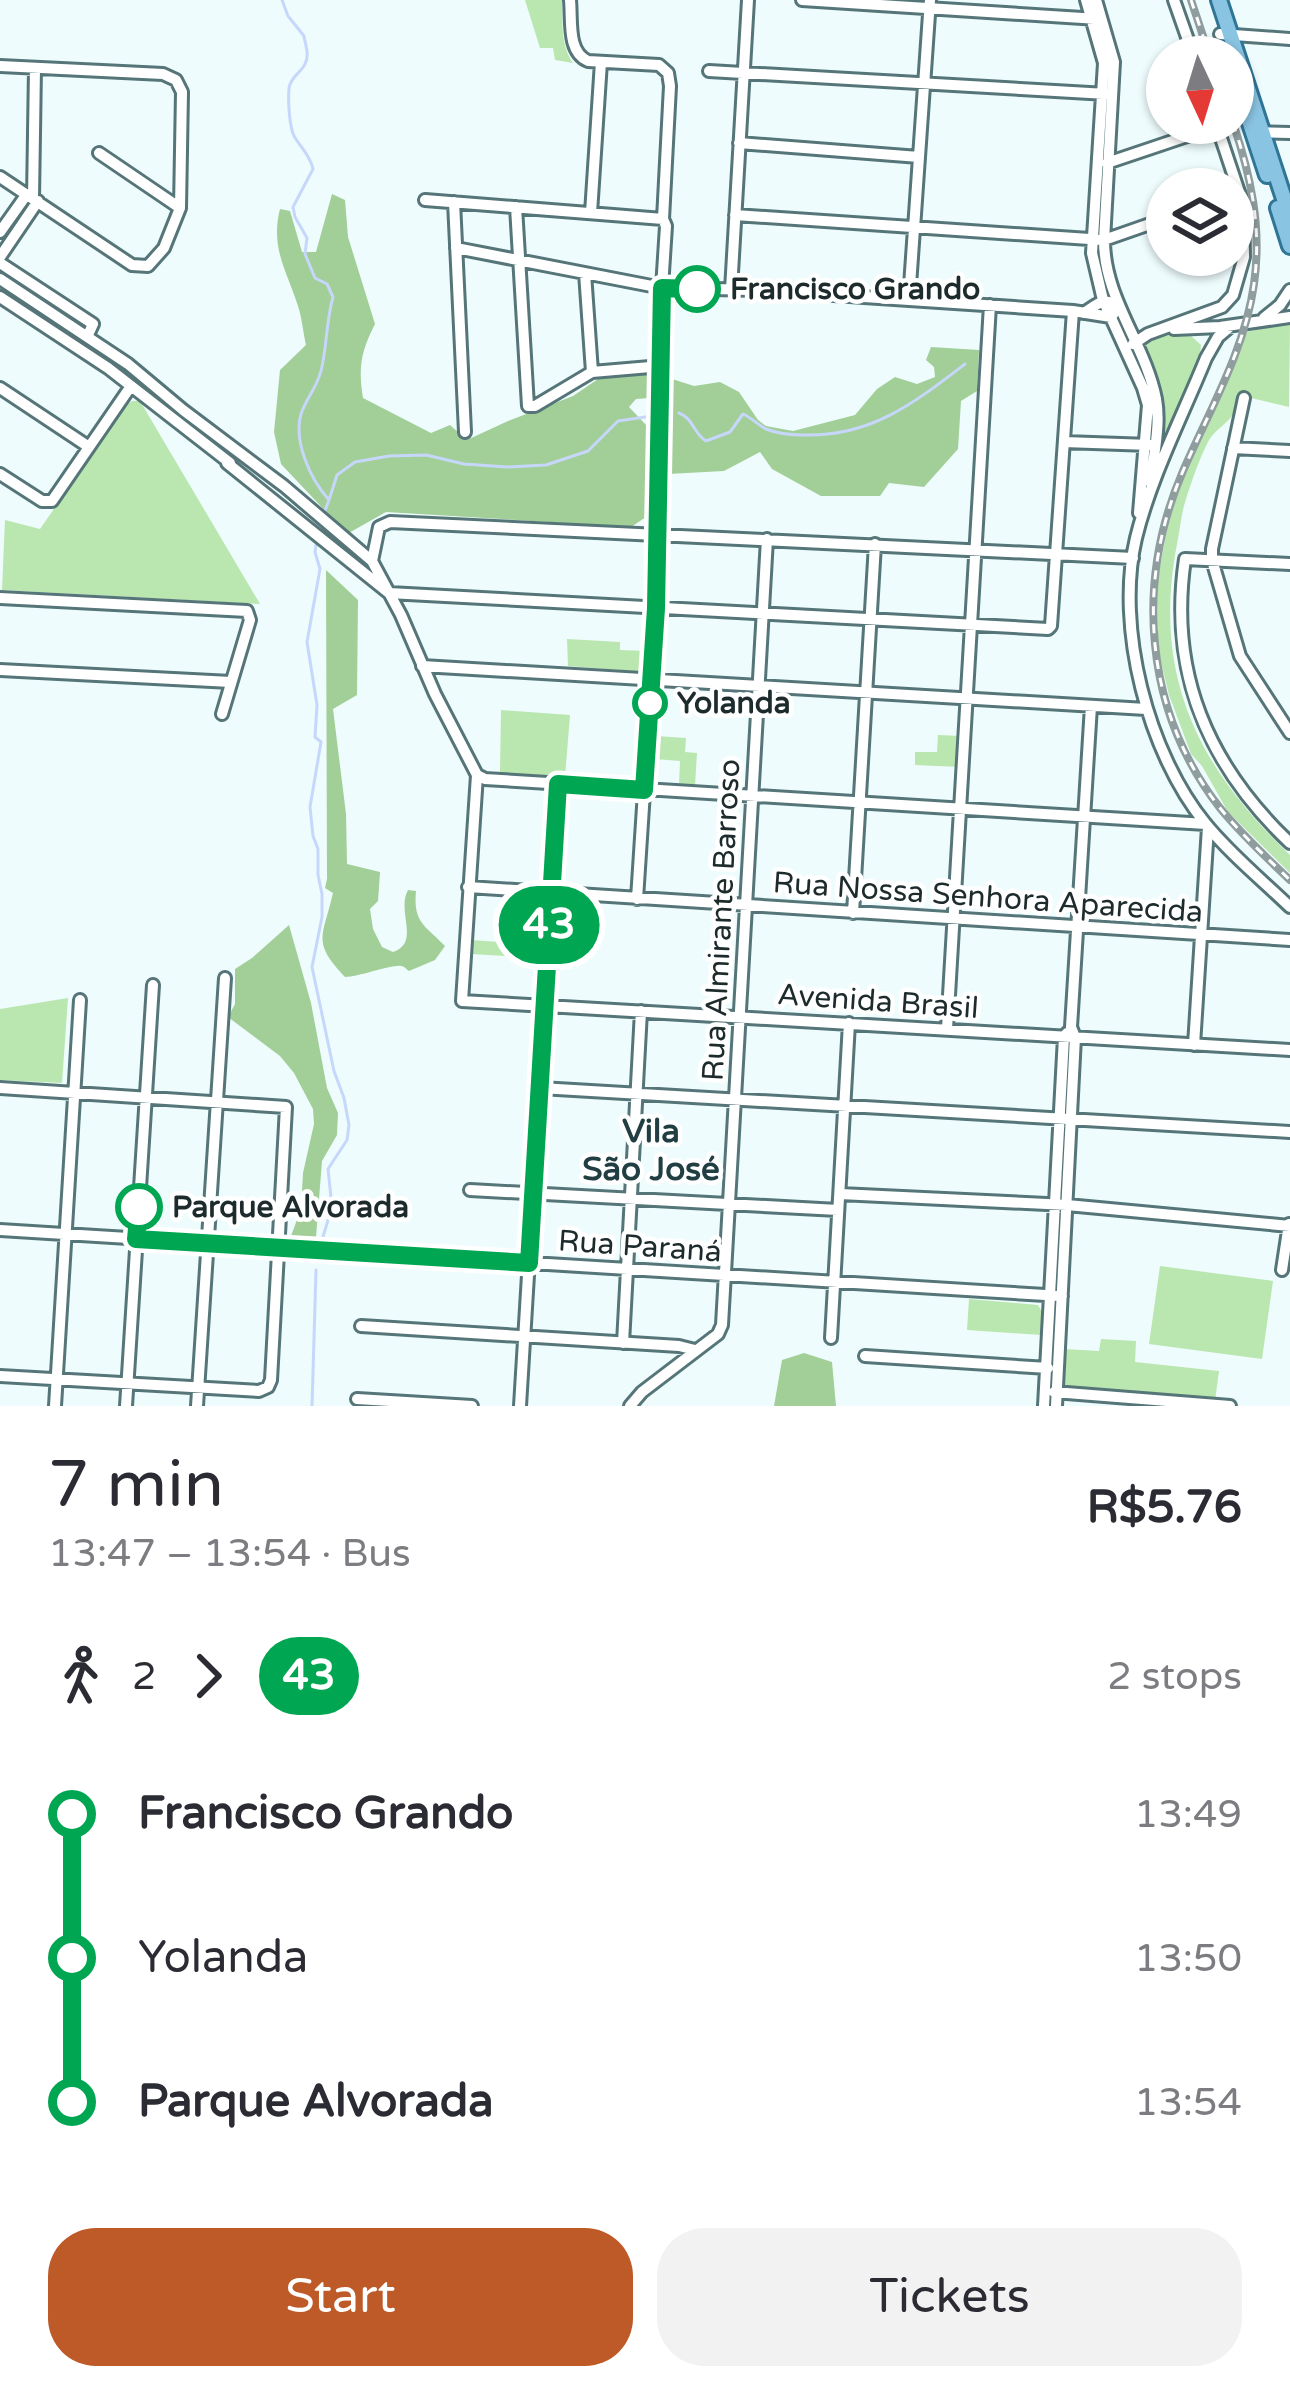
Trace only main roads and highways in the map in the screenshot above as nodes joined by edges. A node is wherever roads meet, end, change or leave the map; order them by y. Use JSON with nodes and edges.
{"nodes":[{"id":1,"x":1209,"y":0,"type":"edge"},
{"id":2,"x":1219,"y":0,"type":"edge"},
{"id":3,"x":1225,"y":34,"type":"junction"},
{"id":4,"x":1254,"y":122,"type":"edge"},
{"id":5,"x":1258,"y":132,"type":"junction"},
{"id":6,"x":1288,"y":207,"type":"edge"},
{"id":7,"x":1290,"y":246,"type":"edge"}],
"edges":[{"from":1,"to":3,"type":"main road"},
{"from":2,"to":3,"type":"main road"},
{"from":3,"to":5,"type":"main road"},
{"from":4,"to":5,"type":"main road"},
{"from":5,"to":6,"type":"main road"},
{"from":5,"to":7,"type":"main road"}]}
